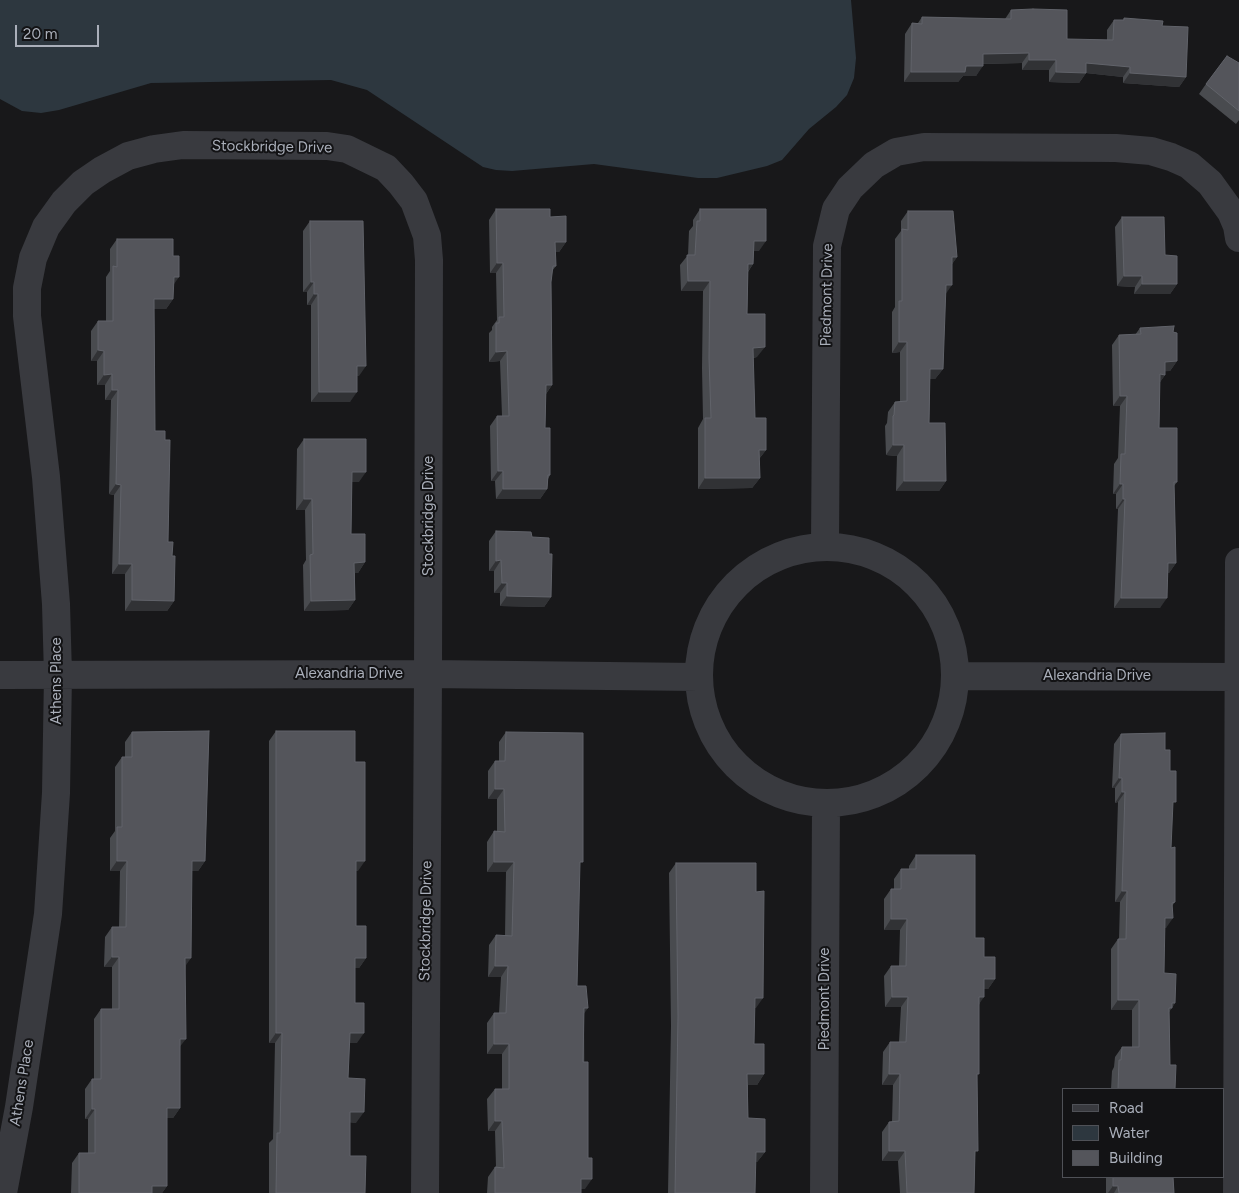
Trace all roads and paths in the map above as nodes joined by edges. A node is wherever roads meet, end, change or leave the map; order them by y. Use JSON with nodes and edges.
{"nodes":[{"id":1,"x":83,"y":183,"type":"joint"},
{"id":2,"x":1239,"y":238,"type":"edge"},
{"id":3,"x":825,"y":546,"type":"junction"},
{"id":4,"x":1239,"y":562,"type":"edge"},
{"id":5,"x":428,"y":674,"type":"junction"},
{"id":6,"x":0,"y":675,"type":"edge"},
{"id":7,"x":58,"y":675,"type":"junction"},
{"id":8,"x":956,"y":676,"type":"junction"},
{"id":9,"x":1238,"y":676,"type":"edge"},
{"id":10,"x":698,"y":677,"type":"junction"},
{"id":11,"x":826,"y":804,"type":"junction"},
{"id":12,"x":3,"y":1193,"type":"edge"},
{"id":13,"x":425,"y":1193,"type":"edge"},
{"id":14,"x":824,"y":1193,"type":"edge"},
{"id":15,"x":1238,"y":1193,"type":"edge"}],
"edges":[{"from":1,"to":5,"type":"street","name":"Stockbridge Drive"},
{"from":1,"to":7,"type":"street","name":"Athens Place"},
{"from":2,"to":3,"type":"street","name":"Piedmont Drive"},
{"from":3,"to":8,"type":"street"},
{"from":3,"to":10,"type":"street"},
{"from":4,"to":9,"type":"street"},
{"from":5,"to":7,"type":"street","name":"Alexandria Drive"},
{"from":5,"to":10,"type":"street","name":"Alexandria Drive"},
{"from":5,"to":13,"type":"street","name":"Stockbridge Drive"},
{"from":6,"to":7,"type":"street","name":"Alexandria Drive"},
{"from":7,"to":12,"type":"street","name":"Athens Place"},
{"from":8,"to":9,"type":"street","name":"Alexandria Drive"},
{"from":8,"to":11,"type":"street"},
{"from":9,"to":15,"type":"street"},
{"from":10,"to":11,"type":"street"},
{"from":11,"to":14,"type":"street","name":"Piedmont Drive"}]}
